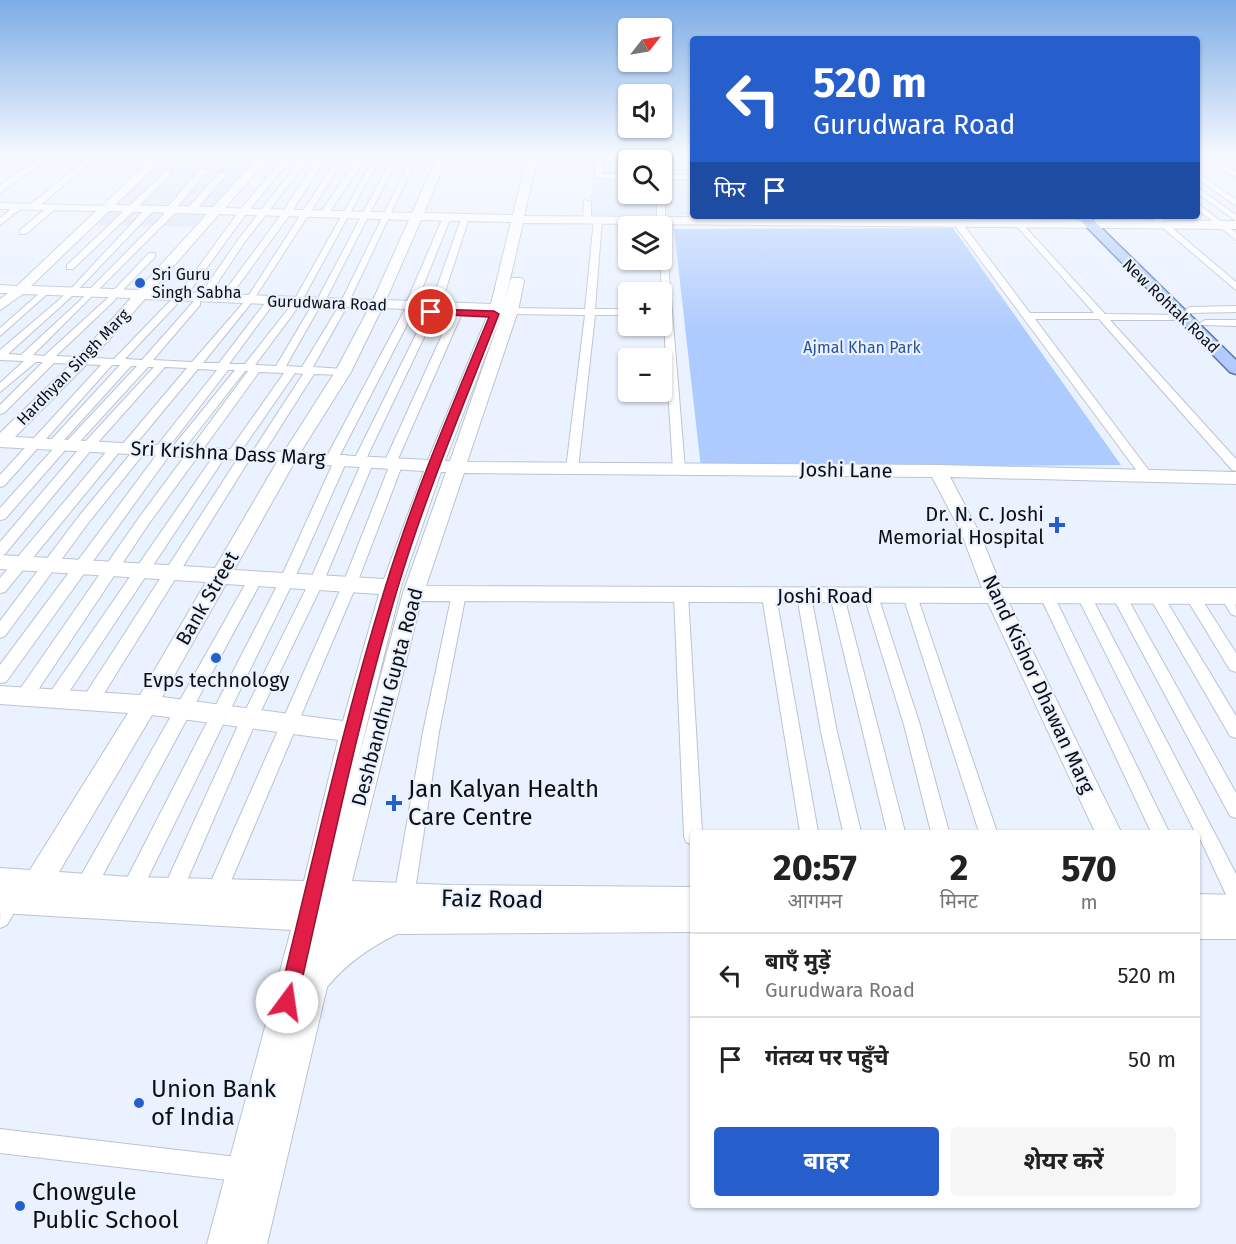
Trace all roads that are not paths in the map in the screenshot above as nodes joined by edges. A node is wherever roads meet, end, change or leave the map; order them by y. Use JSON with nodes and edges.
{"nodes":[{"id":1,"x":42,"y":215,"type":"edge"},
{"id":2,"x":94,"y":215,"type":"edge"},
{"id":3,"x":126,"y":215,"type":"edge"},
{"id":4,"x":147,"y":215,"type":"edge"},
{"id":5,"x":162,"y":215,"type":"edge"},
{"id":6,"x":213,"y":215,"type":"edge"},
{"id":7,"x":241,"y":215,"type":"edge"},
{"id":8,"x":263,"y":215,"type":"edge"},
{"id":9,"x":285,"y":215,"type":"edge"},
{"id":10,"x":304,"y":215,"type":"edge"},
{"id":11,"x":346,"y":215,"type":"edge"},
{"id":12,"x":366,"y":215,"type":"edge"},
{"id":13,"x":387,"y":215,"type":"edge"},
{"id":14,"x":389,"y":215,"type":"edge"},
{"id":15,"x":525,"y":215,"type":"edge"},
{"id":16,"x":591,"y":215,"type":"edge"},
{"id":17,"x":1209,"y":215,"type":"edge"},
{"id":18,"x":416,"y":216,"type":"junction"},
{"id":19,"x":447,"y":217,"type":"junction"},
{"id":20,"x":465,"y":218,"type":"junction"},
{"id":21,"x":524,"y":219,"type":"junction"},
{"id":22,"x":592,"y":219,"type":"junction"},
{"id":23,"x":730,"y":219,"type":"edge"},
{"id":24,"x":813,"y":219,"type":"edge"},
{"id":25,"x":1090,"y":219,"type":"edge"},
{"id":26,"x":1156,"y":219,"type":"edge"},
{"id":27,"x":618,"y":221,"type":"edge"},
{"id":28,"x":956,"y":221,"type":"junction"},
{"id":29,"x":1018,"y":222,"type":"junction"},
{"id":30,"x":672,"y":224,"type":"edge"},
{"id":31,"x":1163,"y":225,"type":"junction"},
{"id":32,"x":1221,"y":225,"type":"junction"},
{"id":33,"x":1236,"y":225,"type":"edge"},
{"id":34,"x":23,"y":231,"type":"dead end"},
{"id":35,"x":1236,"y":237,"type":"edge"},
{"id":36,"x":152,"y":255,"type":"dead end"},
{"id":37,"x":70,"y":267,"type":"dead end"},
{"id":38,"x":1236,"y":287,"type":"edge"},
{"id":39,"x":6,"y":293,"type":"edge"},
{"id":40,"x":42,"y":294,"type":"junction"},
{"id":41,"x":69,"y":294,"type":"junction"},
{"id":42,"x":90,"y":295,"type":"junction"},
{"id":43,"x":113,"y":296,"type":"junction"},
{"id":44,"x":140,"y":297,"type":"junction"},
{"id":45,"x":178,"y":299,"type":"junction"},
{"id":46,"x":224,"y":299,"type":"junction"},
{"id":47,"x":200,"y":300,"type":"junction"},
{"id":48,"x":247,"y":302,"type":"junction"},
{"id":49,"x":295,"y":304,"type":"junction"},
{"id":50,"x":268,"y":305,"type":"junction"},
{"id":51,"x":318,"y":305,"type":"junction"},
{"id":52,"x":342,"y":306,"type":"junction"},
{"id":53,"x":375,"y":307,"type":"junction"},
{"id":54,"x":410,"y":308,"type":"junction"},
{"id":55,"x":433,"y":309,"type":"junction"},
{"id":56,"x":1236,"y":309,"type":"edge"},
{"id":57,"x":504,"y":312,"type":"junction"},
{"id":58,"x":590,"y":312,"type":"junction"},
{"id":59,"x":618,"y":312,"type":"edge"},
{"id":60,"x":457,"y":313,"type":"junction"},
{"id":61,"x":1187,"y":314,"type":"junction"},
{"id":62,"x":1028,"y":316,"type":"junction"},
{"id":63,"x":1101,"y":318,"type":"junction"},
{"id":64,"x":1204,"y":323,"type":"junction"},
{"id":65,"x":1236,"y":323,"type":"edge"},
{"id":66,"x":0,"y":333,"type":"edge"},
{"id":67,"x":667,"y":336,"type":"edge"},
{"id":68,"x":1236,"y":353,"type":"edge"},
{"id":69,"x":29,"y":358,"type":"junction"},
{"id":70,"x":50,"y":358,"type":"junction"},
{"id":71,"x":2,"y":359,"type":"edge"},
{"id":72,"x":83,"y":360,"type":"junction"},
{"id":73,"x":119,"y":362,"type":"junction"},
{"id":74,"x":145,"y":363,"type":"junction"},
{"id":75,"x":163,"y":363,"type":"junction"},
{"id":76,"x":195,"y":365,"type":"junction"},
{"id":77,"x":224,"y":366,"type":"junction"},
{"id":78,"x":249,"y":367,"type":"junction"},
{"id":79,"x":279,"y":369,"type":"junction"},
{"id":80,"x":292,"y":369,"type":"junction"},
{"id":81,"x":1236,"y":369,"type":"edge"},
{"id":82,"x":308,"y":370,"type":"junction"},
{"id":83,"x":343,"y":372,"type":"junction"},
{"id":84,"x":0,"y":389,"type":"edge"},
{"id":85,"x":0,"y":411,"type":"edge"},
{"id":86,"x":0,"y":441,"type":"edge"},
{"id":87,"x":62,"y":444,"type":"junction"},
{"id":88,"x":127,"y":448,"type":"junction"},
{"id":89,"x":174,"y":451,"type":"junction"},
{"id":90,"x":239,"y":455,"type":"junction"},
{"id":91,"x":289,"y":458,"type":"junction"},
{"id":92,"x":337,"y":458,"type":"junction"},
{"id":93,"x":364,"y":460,"type":"junction"},
{"id":94,"x":393,"y":463,"type":"junction"},
{"id":95,"x":434,"y":466,"type":"junction"},
{"id":96,"x":456,"y":467,"type":"junction"},
{"id":97,"x":1236,"y":467,"type":"edge"},
{"id":98,"x":572,"y":469,"type":"junction"},
{"id":99,"x":679,"y":469,"type":"junction"},
{"id":100,"x":938,"y":471,"type":"junction"},
{"id":101,"x":1147,"y":476,"type":"junction"},
{"id":102,"x":1236,"y":478,"type":"edge"},
{"id":103,"x":0,"y":483,"type":"edge"},
{"id":104,"x":0,"y":516,"type":"edge"},
{"id":105,"x":0,"y":551,"type":"edge"},
{"id":106,"x":0,"y":562,"type":"edge"},
{"id":107,"x":20,"y":563,"type":"junction"},
{"id":108,"x":50,"y":565,"type":"junction"},
{"id":109,"x":80,"y":567,"type":"junction"},
{"id":110,"x":110,"y":569,"type":"junction"},
{"id":111,"x":139,"y":572,"type":"junction"},
{"id":112,"x":172,"y":575,"type":"junction"},
{"id":113,"x":219,"y":577,"type":"junction"},
{"id":114,"x":255,"y":580,"type":"junction"},
{"id":115,"x":286,"y":582,"type":"junction"},
{"id":116,"x":316,"y":584,"type":"junction"},
{"id":117,"x":349,"y":586,"type":"junction"},
{"id":118,"x":0,"y":588,"type":"edge"},
{"id":119,"x":402,"y":590,"type":"junction"},
{"id":120,"x":459,"y":594,"type":"junction"},
{"id":121,"x":681,"y":595,"type":"junction"},
{"id":122,"x":769,"y":596,"type":"junction"},
{"id":123,"x":804,"y":596,"type":"junction"},
{"id":124,"x":837,"y":596,"type":"junction"},
{"id":125,"x":871,"y":596,"type":"junction"},
{"id":126,"x":910,"y":596,"type":"junction"},
{"id":127,"x":995,"y":596,"type":"junction"},
{"id":128,"x":1047,"y":596,"type":"junction"},
{"id":129,"x":1084,"y":596,"type":"junction"},
{"id":130,"x":1119,"y":596,"type":"junction"},
{"id":131,"x":1156,"y":596,"type":"junction"},
{"id":132,"x":1191,"y":596,"type":"junction"},
{"id":133,"x":1233,"y":601,"type":"edge"},
{"id":134,"x":0,"y":632,"type":"edge"},
{"id":135,"x":1236,"y":666,"type":"edge"},
{"id":136,"x":0,"y":677,"type":"edge"},
{"id":137,"x":0,"y":695,"type":"edge"},
{"id":138,"x":24,"y":697,"type":"junction"},
{"id":139,"x":55,"y":699,"type":"junction"},
{"id":140,"x":89,"y":703,"type":"junction"},
{"id":141,"x":146,"y":705,"type":"junction"},
{"id":142,"x":184,"y":710,"type":"junction"},
{"id":143,"x":218,"y":716,"type":"junction"},
{"id":144,"x":249,"y":720,"type":"junction"},
{"id":145,"x":289,"y":724,"type":"junction"},
{"id":146,"x":1236,"y":731,"type":"edge"},
{"id":147,"x":352,"y":732,"type":"junction"},
{"id":148,"x":1236,"y":810,"type":"edge"},
{"id":149,"x":693,"y":830,"type":"edge"},
{"id":150,"x":809,"y":830,"type":"edge"},
{"id":151,"x":852,"y":830,"type":"edge"},
{"id":152,"x":896,"y":830,"type":"edge"},
{"id":153,"x":939,"y":830,"type":"edge"},
{"id":154,"x":987,"y":830,"type":"edge"},
{"id":155,"x":1107,"y":830,"type":"edge"},
{"id":156,"x":1159,"y":830,"type":"edge"},
{"id":157,"x":37,"y":884,"type":"junction"},
{"id":158,"x":85,"y":888,"type":"junction"},
{"id":159,"x":131,"y":891,"type":"junction"},
{"id":160,"x":172,"y":892,"type":"junction"},
{"id":161,"x":216,"y":893,"type":"junction"},
{"id":162,"x":1236,"y":894,"type":"edge"},
{"id":163,"x":3,"y":900,"type":"edge"},
{"id":164,"x":690,"y":901,"type":"edge"},
{"id":165,"x":316,"y":904,"type":"junction"},
{"id":166,"x":400,"y":908,"type":"junction"},
{"id":167,"x":1200,"y":908,"type":"edge"},
{"id":168,"x":1236,"y":909,"type":"edge"},
{"id":169,"x":690,"y":918,"type":"edge"},
{"id":170,"x":1200,"y":925,"type":"edge"},
{"id":171,"x":1236,"y":925,"type":"edge"},
{"id":172,"x":314,"y":979,"type":"junction"},
{"id":173,"x":0,"y":1141,"type":"edge"},
{"id":174,"x":245,"y":1170,"type":"junction"},
{"id":175,"x":225,"y":1244,"type":"edge"},
{"id":176,"x":249,"y":1244,"type":"edge"}],
"edges":[{"from":1,"to":34,"type":"street"},
{"from":2,"to":39,"type":"street"},
{"from":3,"to":37,"type":"street"},
{"from":4,"to":41,"type":"street"},
{"from":5,"to":42,"type":"street"},
{"from":6,"to":44,"type":"street","name":"Hardhyan Singh Marg"},
{"from":7,"to":45,"type":"street"},
{"from":8,"to":47,"type":"street"},
{"from":9,"to":46,"type":"street"},
{"from":10,"to":48,"type":"street"},
{"from":11,"to":49,"type":"street"},
{"from":12,"to":51,"type":"street"},
{"from":13,"to":52,"type":"street"},
{"from":14,"to":18,"type":"street"},
{"from":15,"to":21,"type":"street","name":"Deshbandhu Gupta Road"},
{"from":16,"to":22,"type":"street"},
{"from":17,"to":32,"type":"street"},
{"from":18,"to":19,"type":"street"},
{"from":18,"to":53,"type":"street","name":"Bank Street"},
{"from":19,"to":20,"type":"street"},
{"from":19,"to":54,"type":"street"},
{"from":20,"to":21,"type":"street"},
{"from":20,"to":55,"type":"street"},
{"from":21,"to":22,"type":"street"},
{"from":21,"to":57,"type":"street","name":"Deshbandhu Gupta Road"},
{"from":22,"to":27,"type":"street"},
{"from":22,"to":58,"type":"street"},
{"from":23,"to":30,"type":"street"},
{"from":24,"to":28,"type":"street"},
{"from":25,"to":29,"type":"street"},
{"from":25,"to":31,"type":"street"},
{"from":25,"to":61,"type":"main road","name":"New Rohtak Road"},
{"from":26,"to":31,"type":"street"},
{"from":28,"to":29,"type":"street"},
{"from":28,"to":62,"type":"street"},
{"from":29,"to":63,"type":"street"},
{"from":31,"to":32,"type":"street"},
{"from":31,"to":38,"type":"street"},
{"from":32,"to":33,"type":"street"},
{"from":32,"to":35,"type":"street"},
{"from":36,"to":43,"type":"street"},
{"from":39,"to":40,"type":"street","name":"Gurudwara Road"},
{"from":39,"to":41,"type":"street","name":"Gurudwara Road"},
{"from":40,"to":41,"type":"street","name":"Gurudwara Road"},
{"from":40,"to":66,"type":"street"},
{"from":41,"to":42,"type":"street","name":"Gurudwara Road"},
{"from":41,"to":71,"type":"street"},
{"from":42,"to":43,"type":"street","name":"Gurudwara Road"},
{"from":42,"to":69,"type":"street"},
{"from":43,"to":44,"type":"street","name":"Gurudwara Road"},
{"from":43,"to":70,"type":"street"},
{"from":44,"to":45,"type":"street","name":"Gurudwara Road"},
{"from":44,"to":72,"type":"street","name":"Hardhyan Singh Marg"},
{"from":45,"to":47,"type":"street","name":"Gurudwara Road"},
{"from":45,"to":73,"type":"street"},
{"from":46,"to":47,"type":"street","name":"Gurudwara Road"},
{"from":46,"to":48,"type":"street","name":"Gurudwara Road"},
{"from":47,"to":48,"type":"street","name":"Gurudwara Road"},
{"from":47,"to":74,"type":"street"},
{"from":48,"to":49,"type":"street","name":"Gurudwara Road"},
{"from":48,"to":50,"type":"street","name":"Gurudwara Road"},
{"from":48,"to":76,"type":"street"},
{"from":49,"to":50,"type":"street","name":"Gurudwara Road"},
{"from":49,"to":51,"type":"street","name":"Gurudwara Road"},
{"from":49,"to":78,"type":"street"},
{"from":50,"to":77,"type":"street"},
{"from":51,"to":52,"type":"street","name":"Gurudwara Road"},
{"from":51,"to":79,"type":"street"},
{"from":52,"to":53,"type":"street","name":"Gurudwara Road"},
{"from":52,"to":82,"type":"street"},
{"from":53,"to":54,"type":"street","name":"Gurudwara Road"},
{"from":53,"to":83,"type":"street","name":"Bank Street"},
{"from":54,"to":55,"type":"street","name":"Gurudwara Road"},
{"from":54,"to":92,"type":"street"},
{"from":55,"to":57,"type":"street","name":"Gurudwara Road"},
{"from":55,"to":60,"type":"street","name":"Gurudwara Road"},
{"from":55,"to":93,"type":"street"},
{"from":56,"to":61,"type":"street"},
{"from":57,"to":58,"type":"street"},
{"from":57,"to":60,"type":"street","name":"Gurudwara Road"},
{"from":57,"to":95,"type":"street","name":"Deshbandhu Gupta Road"},
{"from":57,"to":96,"type":"street","name":"Deshbandhu Gupta Road"},
{"from":58,"to":59,"type":"street"},
{"from":58,"to":98,"type":"street"},
{"from":60,"to":94,"type":"street"},
{"from":61,"to":63,"type":"street"},
{"from":61,"to":64,"type":"main road","name":"New Rohtak Road"},
{"from":61,"to":81,"type":"main road","name":"New Rohtak Road"},
{"from":62,"to":63,"type":"street"},
{"from":62,"to":101,"type":"street"},
{"from":63,"to":97,"type":"street"},
{"from":64,"to":65,"type":"street"},
{"from":64,"to":68,"type":"main road","name":"New Rohtak Road"},
{"from":67,"to":99,"type":"street"},
{"from":69,"to":70,"type":"street"},
{"from":69,"to":71,"type":"street"},
{"from":69,"to":84,"type":"street"},
{"from":70,"to":72,"type":"street"},
{"from":70,"to":85,"type":"street"},
{"from":72,"to":73,"type":"street"},
{"from":72,"to":86,"type":"street","name":"Hardhyan Singh Marg"},
{"from":73,"to":74,"type":"street"},
{"from":73,"to":87,"type":"street"},
{"from":73,"to":87,"type":"street"},
{"from":74,"to":75,"type":"street"},
{"from":74,"to":87,"type":"street"},
{"from":75,"to":76,"type":"street"},
{"from":75,"to":87,"type":"street"},
{"from":76,"to":77,"type":"street"},
{"from":76,"to":88,"type":"street"},
{"from":77,"to":78,"type":"street"},
{"from":77,"to":89,"type":"street"},
{"from":78,"to":79,"type":"street"},
{"from":78,"to":89,"type":"street"},
{"from":78,"to":89,"type":"street"},
{"from":79,"to":80,"type":"street"},
{"from":80,"to":82,"type":"street"},
{"from":80,"to":90,"type":"street"},
{"from":82,"to":83,"type":"street"},
{"from":82,"to":90,"type":"street"},
{"from":83,"to":91,"type":"street","name":"Bank Street"},
{"from":86,"to":87,"type":"street","name":"Sri Krishna Dass Marg"},
{"from":87,"to":88,"type":"street","name":"Sri Krishna Dass Marg"},
{"from":87,"to":103,"type":"street"},
{"from":87,"to":104,"type":"street"},
{"from":87,"to":105,"type":"street"},
{"from":88,"to":89,"type":"street","name":"Sri Krishna Dass Marg"},
{"from":88,"to":107,"type":"street"},
{"from":88,"to":108,"type":"street"},
{"from":89,"to":90,"type":"street","name":"Sri Krishna Dass Marg"},
{"from":89,"to":109,"type":"street"},
{"from":89,"to":110,"type":"street"},
{"from":90,"to":91,"type":"street","name":"Sri Krishna Dass Marg"},
{"from":90,"to":111,"type":"street"},
{"from":90,"to":112,"type":"street"},
{"from":91,"to":92,"type":"street","name":"Sri Krishna Dass Marg"},
{"from":91,"to":113,"type":"street","name":"Bank Street"},
{"from":92,"to":93,"type":"street","name":"Sri Krishna Dass Marg"},
{"from":92,"to":115,"type":"street"},
{"from":93,"to":94,"type":"street","name":"Sri Krishna Dass Marg"},
{"from":93,"to":116,"type":"street"},
{"from":94,"to":95,"type":"street","name":"Sri Krishna Dass Marg"},
{"from":94,"to":117,"type":"street"},
{"from":95,"to":96,"type":"street","name":"Sri Krishna Dass Marg"},
{"from":95,"to":119,"type":"street","name":"Deshbandhu Gupta Road"},
{"from":96,"to":98,"type":"street","name":"Joshi Lane"},
{"from":96,"to":119,"type":"street","name":"Deshbandhu Gupta Road"},
{"from":98,"to":99,"type":"street","name":"Joshi Lane"},
{"from":99,"to":100,"type":"street","name":"Joshi Lane"},
{"from":100,"to":101,"type":"street","name":"Joshi Lane"},
{"from":100,"to":127,"type":"street","name":"Nand Kishor Dhawan Marg"},
{"from":101,"to":102,"type":"street","name":"Joshi Lane"},
{"from":106,"to":107,"type":"street","name":"Joshi Road"},
{"from":107,"to":108,"type":"street","name":"Joshi Road"},
{"from":107,"to":118,"type":"street"},
{"from":108,"to":109,"type":"street","name":"Joshi Road"},
{"from":108,"to":134,"type":"street"},
{"from":109,"to":110,"type":"street","name":"Joshi Road"},
{"from":109,"to":136,"type":"street"},
{"from":110,"to":111,"type":"street","name":"Joshi Road"},
{"from":110,"to":138,"type":"street"},
{"from":111,"to":112,"type":"street","name":"Joshi Road"},
{"from":111,"to":139,"type":"street"},
{"from":112,"to":113,"type":"street","name":"Joshi Road"},
{"from":112,"to":140,"type":"street"},
{"from":113,"to":114,"type":"street","name":"Joshi Road"},
{"from":113,"to":141,"type":"street","name":"Bank Street"},
{"from":114,"to":115,"type":"street","name":"Joshi Road"},
{"from":114,"to":142,"type":"street"},
{"from":115,"to":116,"type":"street","name":"Joshi Road"},
{"from":115,"to":143,"type":"street"},
{"from":116,"to":117,"type":"street","name":"Joshi Road"},
{"from":116,"to":144,"type":"street"},
{"from":117,"to":119,"type":"street","name":"Joshi Road"},
{"from":117,"to":145,"type":"street"},
{"from":119,"to":120,"type":"street","name":"Joshi Road"},
{"from":119,"to":147,"type":"street","name":"Deshbandhu Gupta Road"},
{"from":119,"to":165,"type":"street","name":"Deshbandhu Gupta Road"},
{"from":120,"to":121,"type":"street","name":"Joshi Road"},
{"from":120,"to":166,"type":"street"},
{"from":121,"to":122,"type":"street","name":"Joshi Road"},
{"from":121,"to":149,"type":"street"},
{"from":122,"to":123,"type":"street","name":"Joshi Road"},
{"from":122,"to":150,"type":"street"},
{"from":123,"to":124,"type":"street","name":"Joshi Road"},
{"from":123,"to":151,"type":"street"},
{"from":124,"to":125,"type":"street","name":"Joshi Road"},
{"from":124,"to":152,"type":"street"},
{"from":125,"to":126,"type":"street","name":"Joshi Road"},
{"from":125,"to":153,"type":"street"},
{"from":126,"to":127,"type":"street","name":"Joshi Road"},
{"from":126,"to":154,"type":"street"},
{"from":127,"to":128,"type":"street","name":"Joshi Road"},
{"from":127,"to":155,"type":"street","name":"Nand Kishor Dhawan Marg"},
{"from":128,"to":129,"type":"street","name":"Joshi Road"},
{"from":128,"to":156,"type":"street"},
{"from":129,"to":130,"type":"street","name":"Joshi Road"},
{"from":129,"to":162,"type":"street"},
{"from":130,"to":131,"type":"street","name":"Joshi Road"},
{"from":130,"to":148,"type":"street"},
{"from":131,"to":132,"type":"street","name":"Joshi Road"},
{"from":131,"to":146,"type":"street"},
{"from":132,"to":133,"type":"street","name":"Joshi Road"},
{"from":132,"to":135,"type":"street"},
{"from":137,"to":138,"type":"street"},
{"from":138,"to":139,"type":"street"},
{"from":139,"to":140,"type":"street"},
{"from":140,"to":141,"type":"street"},
{"from":141,"to":142,"type":"street"},
{"from":141,"to":157,"type":"street","name":"Bank Street"},
{"from":142,"to":143,"type":"street"},
{"from":142,"to":158,"type":"street"},
{"from":143,"to":144,"type":"street"},
{"from":143,"to":159,"type":"street"},
{"from":144,"to":145,"type":"street"},
{"from":144,"to":160,"type":"street"},
{"from":145,"to":147,"type":"street"},
{"from":145,"to":161,"type":"street"},
{"from":147,"to":165,"type":"street","name":"Deshbandhu Gupta Road"},
{"from":157,"to":158,"type":"street"},
{"from":157,"to":163,"type":"street"},
{"from":158,"to":159,"type":"street"},
{"from":159,"to":160,"type":"street"},
{"from":160,"to":161,"type":"street"},
{"from":161,"to":165,"type":"street"},
{"from":163,"to":165,"type":"street"},
{"from":164,"to":166,"type":"street","name":"Faiz Road"},
{"from":165,"to":166,"type":"street"},
{"from":165,"to":172,"type":"street","name":"Deshbandhu Gupta Road"},
{"from":165,"to":174,"type":"street","name":"Deshbandhu Gupta Road"},
{"from":166,"to":169,"type":"street"},
{"from":166,"to":172,"type":"street"},
{"from":167,"to":168,"type":"street"},
{"from":170,"to":171,"type":"street"},
{"from":172,"to":176,"type":"street","name":"Deshbandhu Gupta Road"},
{"from":173,"to":174,"type":"street"},
{"from":174,"to":175,"type":"street","name":"Deshbandhu Gupta Road"}]}
